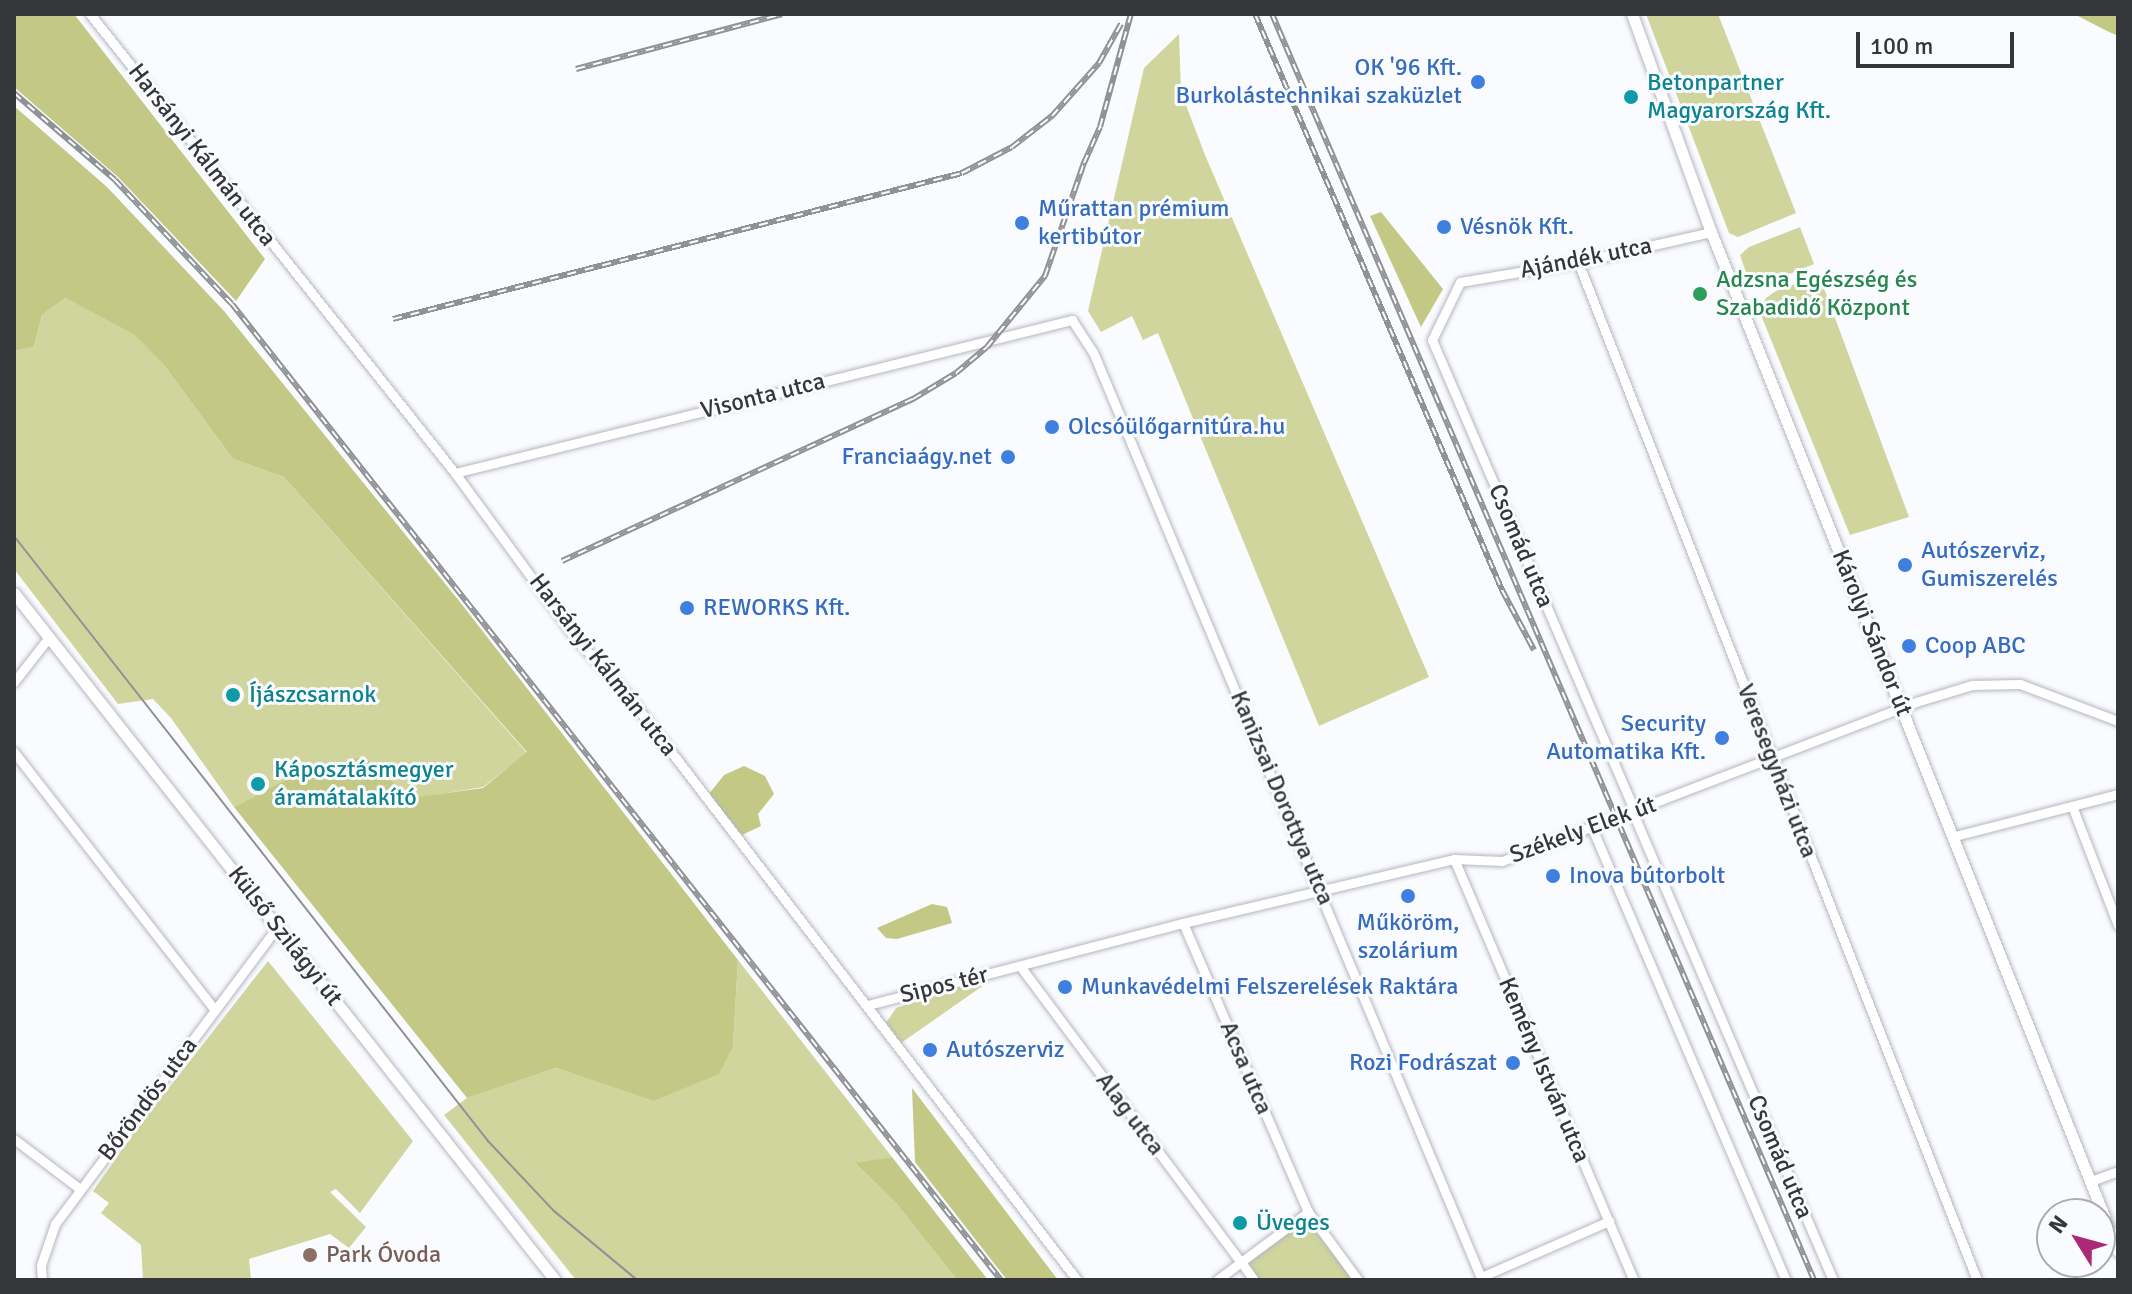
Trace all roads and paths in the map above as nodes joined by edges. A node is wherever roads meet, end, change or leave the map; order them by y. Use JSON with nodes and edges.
{"nodes":[{"id":1,"x":90,"y":14,"type":"edge"},
{"id":2,"x":1632,"y":14,"type":"edge"},
{"id":3,"x":1711,"y":232,"type":"junction"},
{"id":4,"x":1578,"y":262,"type":"junction"},
{"id":5,"x":1460,"y":282,"type":"joint"},
{"id":6,"x":1072,"y":320,"type":"joint"},
{"id":7,"x":455,"y":473,"type":"junction"},
{"id":8,"x":14,"y":593,"type":"edge"},
{"id":9,"x":49,"y":637,"type":"junction"},
{"id":10,"x":14,"y":682,"type":"edge"},
{"id":11,"x":1902,"y":708,"type":"junction"},
{"id":12,"x":2118,"y":721,"type":"edge"},
{"id":13,"x":14,"y":752,"type":"edge"},
{"id":14,"x":1771,"y":758,"type":"junction"},
{"id":15,"x":2118,"y":794,"type":"edge"},
{"id":16,"x":2072,"y":806,"type":"junction"},
{"id":17,"x":1634,"y":812,"type":"junction"},
{"id":18,"x":1592,"y":828,"type":"junction"},
{"id":19,"x":1955,"y":836,"type":"junction"},
{"id":20,"x":1454,"y":859,"type":"junction"},
{"id":21,"x":1322,"y":892,"type":"junction"},
{"id":22,"x":1183,"y":923,"type":"junction"},
{"id":23,"x":2118,"y":925,"type":"edge"},
{"id":24,"x":277,"y":927,"type":"junction"},
{"id":25,"x":1020,"y":966,"type":"junction"},
{"id":26,"x":868,"y":1005,"type":"junction"},
{"id":27,"x":215,"y":1010,"type":"junction"},
{"id":28,"x":14,"y":1139,"type":"edge"},
{"id":29,"x":2118,"y":1171,"type":"edge"},
{"id":30,"x":2091,"y":1181,"type":"junction"},
{"id":31,"x":80,"y":1189,"type":"junction"},
{"id":32,"x":1308,"y":1212,"type":"junction"},
{"id":33,"x":1609,"y":1221,"type":"junction"},
{"id":34,"x":2118,"y":1251,"type":"edge"},
{"id":35,"x":1241,"y":1262,"type":"junction"},
{"id":36,"x":1482,"y":1279,"type":"edge"},
{"id":37,"x":42,"y":1280,"type":"edge"},
{"id":38,"x":555,"y":1280,"type":"edge"},
{"id":39,"x":1077,"y":1280,"type":"edge"},
{"id":40,"x":1217,"y":1280,"type":"edge"},
{"id":41,"x":1254,"y":1280,"type":"edge"},
{"id":42,"x":1358,"y":1280,"type":"edge"},
{"id":43,"x":1634,"y":1280,"type":"edge"},
{"id":44,"x":1786,"y":1280,"type":"edge"},
{"id":45,"x":1833,"y":1280,"type":"edge"},
{"id":46,"x":1977,"y":1280,"type":"edge"}],
"edges":[{"from":1,"to":7,"type":"street","name":"Harsányi Kálmán utca"},
{"from":2,"to":3,"type":"street","name":"Károlyi Sándor út"},
{"from":3,"to":4,"type":"street","name":"Ajándék utca"},
{"from":3,"to":11,"type":"street","name":"Károlyi Sándor út"},
{"from":4,"to":5,"type":"street","name":"Ajándék utca"},
{"from":4,"to":14,"type":"street","name":"Veresegyházi utca"},
{"from":5,"to":17,"type":"street","name":"Csomád utca"},
{"from":6,"to":7,"type":"street","name":"Visonta utca"},
{"from":6,"to":21,"type":"street","name":"Kanizsai Dorottya utca"},
{"from":7,"to":26,"type":"street","name":"Harsányi Kálmán utca"},
{"from":8,"to":9,"type":"street","name":"Külső Szilágyi út"},
{"from":9,"to":10,"type":"street"},
{"from":9,"to":24,"type":"street","name":"Külső Szilágyi út"},
{"from":11,"to":12,"type":"street","name":"Székely Elek út"},
{"from":11,"to":14,"type":"street","name":"Székely Elek út"},
{"from":11,"to":19,"type":"street","name":"Károlyi Sándor út"},
{"from":13,"to":27,"type":"street"},
{"from":14,"to":17,"type":"street","name":"Székely Elek út"},
{"from":14,"to":46,"type":"street","name":"Veresegyházi utca"},
{"from":15,"to":16,"type":"street"},
{"from":16,"to":19,"type":"street"},
{"from":16,"to":23,"type":"street"},
{"from":17,"to":18,"type":"street","name":"Székely Elek út"},
{"from":17,"to":45,"type":"street","name":"Csomád utca"},
{"from":18,"to":20,"type":"street","name":"Székely Elek út"},
{"from":18,"to":44,"type":"street","name":"Csomád utca"},
{"from":19,"to":30,"type":"street","name":"Károlyi Sándor út"},
{"from":20,"to":21,"type":"street","name":"Székely Elek út"},
{"from":20,"to":33,"type":"street","name":"Kemény István utca"},
{"from":21,"to":22,"type":"street","name":"Székely Elek út"},
{"from":21,"to":36,"type":"street","name":"Kanizsai Dorottya utca"},
{"from":22,"to":25,"type":"street","name":"Székely Elek út"},
{"from":22,"to":32,"type":"street","name":"Acsa utca"},
{"from":24,"to":27,"type":"street","name":"Bőröndös utca"},
{"from":24,"to":38,"type":"street","name":"Külső Szilágyi út"},
{"from":25,"to":26,"type":"street","name":"Sipos tér"},
{"from":25,"to":35,"type":"street","name":"Alag utca"},
{"from":26,"to":39,"type":"street","name":"Harsányi Kálmán utca"},
{"from":27,"to":31,"type":"street","name":"Bőröndös utca"},
{"from":28,"to":31,"type":"street"},
{"from":29,"to":30,"type":"street"},
{"from":30,"to":34,"type":"street","name":"Károlyi Sándor út"},
{"from":31,"to":37,"type":"street","name":"Bőröndös utca"},
{"from":32,"to":35,"type":"street"},
{"from":32,"to":42,"type":"street","name":"Acsa utca"},
{"from":33,"to":36,"type":"street"},
{"from":33,"to":43,"type":"street","name":"Kemény István utca"},
{"from":35,"to":40,"type":"street"},
{"from":35,"to":41,"type":"street","name":"Alag utca"}]}
